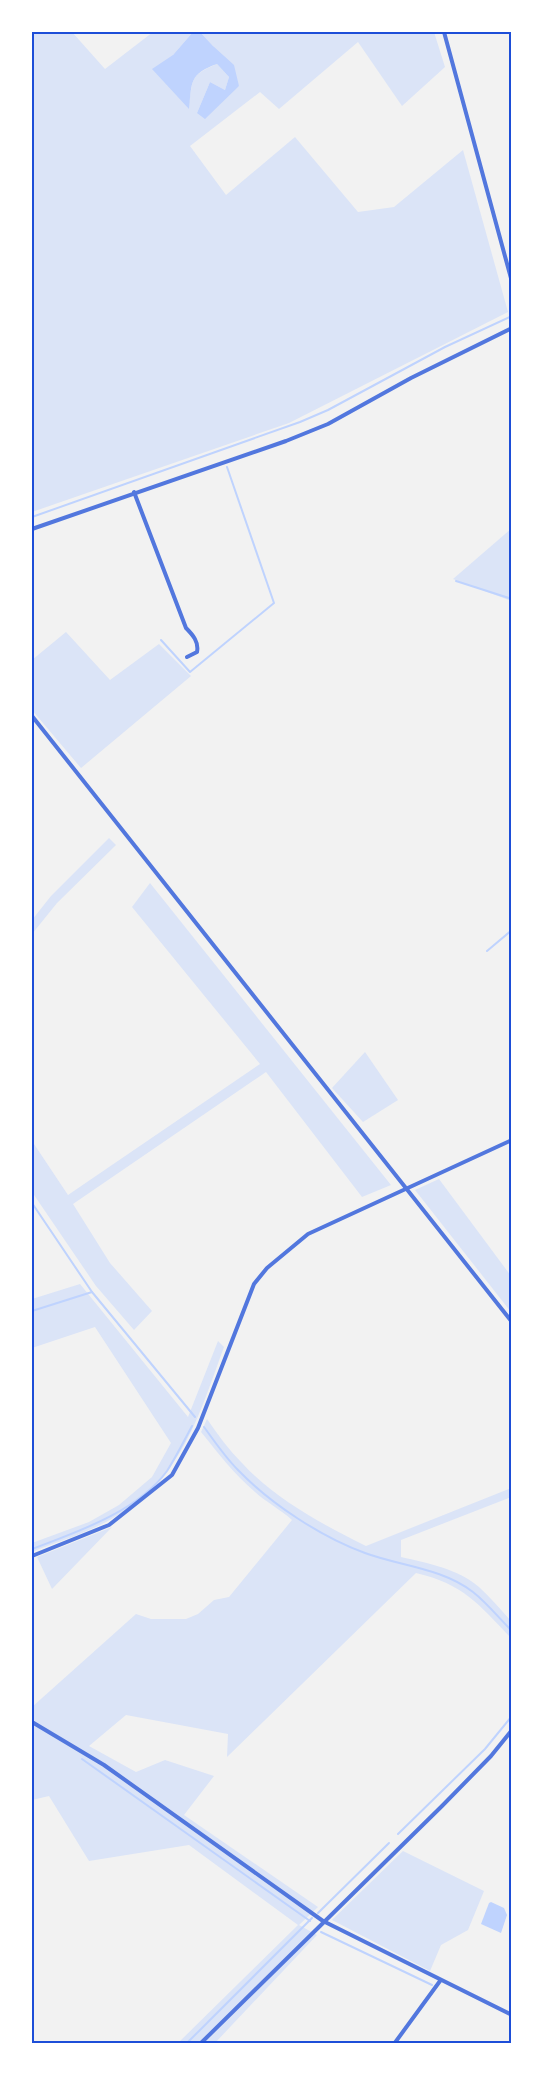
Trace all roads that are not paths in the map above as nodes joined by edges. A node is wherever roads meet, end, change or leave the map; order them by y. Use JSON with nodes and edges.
{"nodes":[{"id":1,"x":444,"y":32,"type":"edge"},
{"id":2,"x":512,"y":282,"type":"edge"},
{"id":3,"x":512,"y":328,"type":"edge"},
{"id":4,"x":134,"y":492,"type":"junction"},
{"id":5,"x":32,"y":529,"type":"edge"},
{"id":6,"x":187,"y":657,"type":"dead end"},
{"id":7,"x":32,"y":716,"type":"edge"},
{"id":8,"x":512,"y":1140,"type":"edge"},
{"id":9,"x":406,"y":1189,"type":"junction"},
{"id":10,"x":512,"y":1322,"type":"edge"},
{"id":11,"x":32,"y":1556,"type":"edge"},
{"id":12,"x":32,"y":1722,"type":"edge"},
{"id":13,"x":512,"y":1730,"type":"edge"},
{"id":14,"x":323,"y":1921,"type":"junction"},
{"id":15,"x":440,"y":1981,"type":"junction"},
{"id":16,"x":512,"y":2015,"type":"edge"},
{"id":17,"x":200,"y":2043,"type":"edge"},
{"id":18,"x":394,"y":2043,"type":"edge"}],
"edges":[{"from":1,"to":2,"type":"street"},
{"from":3,"to":4,"type":"street"},
{"from":4,"to":5,"type":"street"},
{"from":4,"to":6,"type":"street"},
{"from":7,"to":9,"type":"street"},
{"from":8,"to":9,"type":"street"},
{"from":9,"to":10,"type":"street"},
{"from":9,"to":11,"type":"street"},
{"from":12,"to":14,"type":"street"},
{"from":13,"to":14,"type":"street"},
{"from":14,"to":15,"type":"street"},
{"from":14,"to":17,"type":"street"},
{"from":15,"to":16,"type":"street"},
{"from":15,"to":18,"type":"street"}]}
